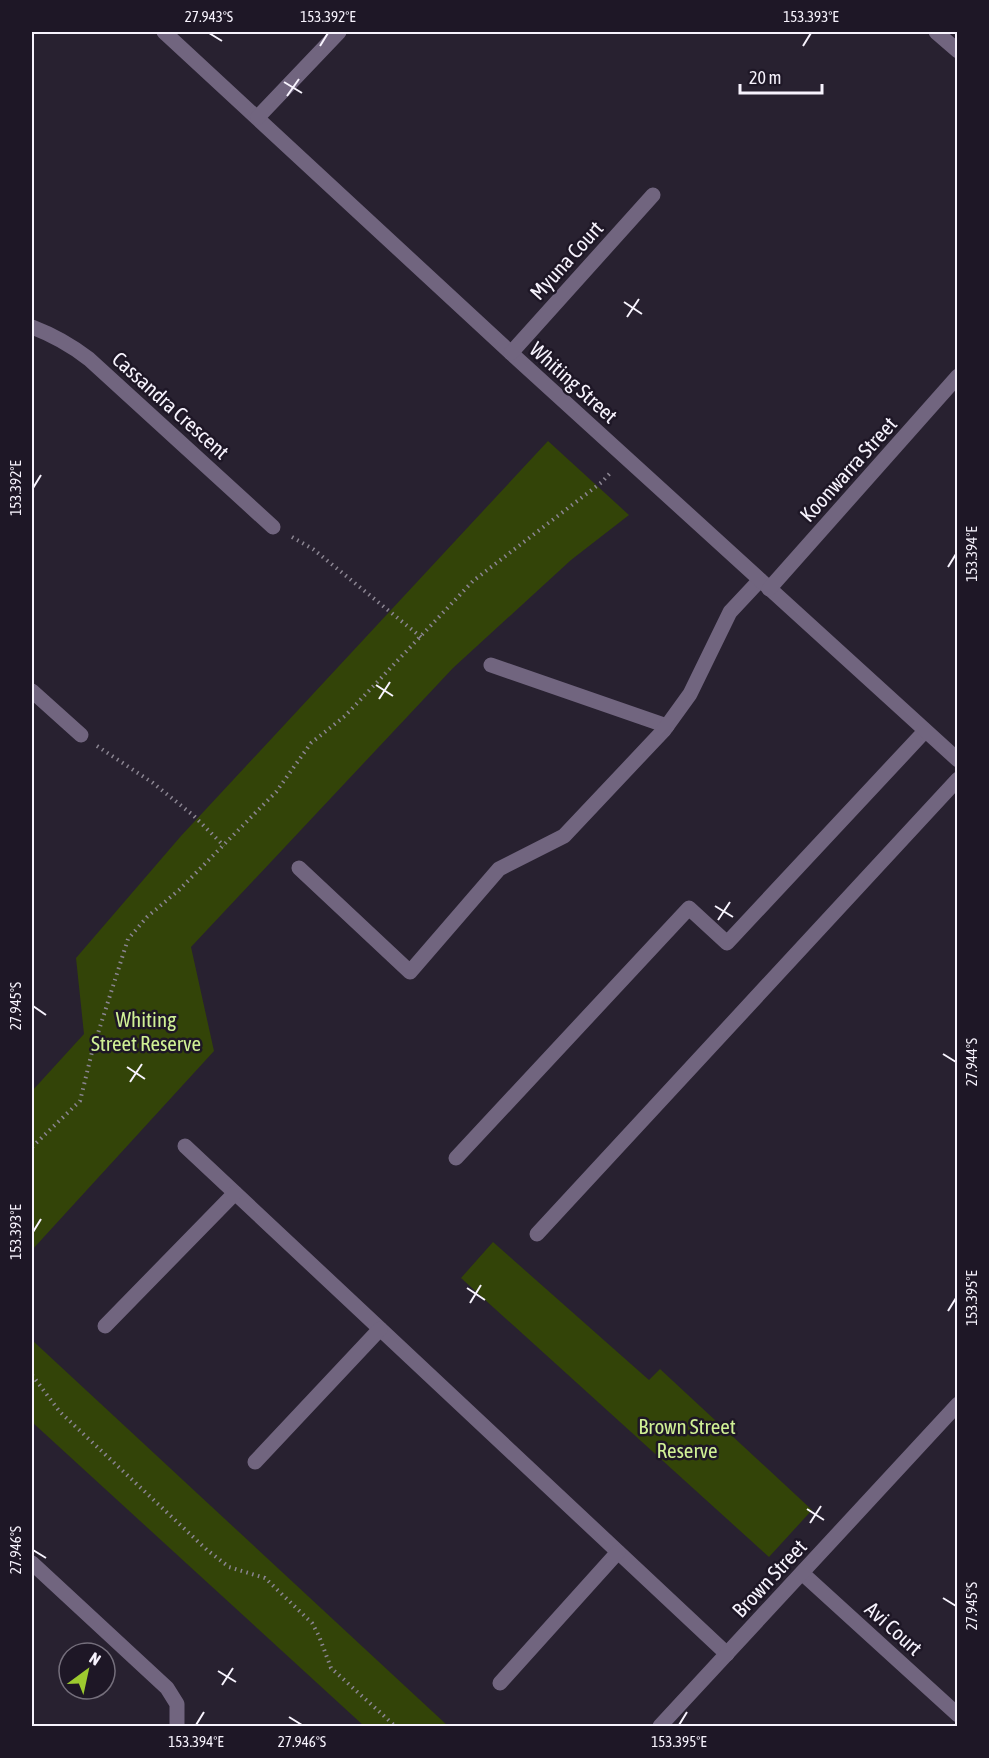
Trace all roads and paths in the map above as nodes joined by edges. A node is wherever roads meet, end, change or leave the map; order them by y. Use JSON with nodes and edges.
{"nodes":[{"id":1,"x":164,"y":32,"type":"edge"},
{"id":2,"x":339,"y":32,"type":"edge"},
{"id":3,"x":936,"y":32,"type":"edge"},
{"id":4,"x":957,"y":51,"type":"edge"},
{"id":5,"x":258,"y":117,"type":"junction"},
{"id":6,"x":653,"y":195,"type":"dead end"},
{"id":7,"x":32,"y":327,"type":"edge"},
{"id":8,"x":511,"y":353,"type":"junction"},
{"id":9,"x":957,"y":376,"type":"edge"},
{"id":10,"x":625,"y":457,"type":"junction"},
{"id":11,"x":273,"y":527,"type":"joint"},
{"id":12,"x":764,"y":584,"type":"junction"},
{"id":13,"x":421,"y":637,"type":"junction"},
{"id":14,"x":491,"y":665,"type":"dead end"},
{"id":15,"x":32,"y":691,"type":"edge"},
{"id":16,"x":667,"y":726,"type":"junction"},
{"id":17,"x":925,"y":731,"type":"junction"},
{"id":18,"x":81,"y":735,"type":"joint"},
{"id":19,"x":957,"y":760,"type":"edge"},
{"id":20,"x":957,"y":779,"type":"edge"},
{"id":21,"x":224,"y":846,"type":"junction"},
{"id":22,"x":299,"y":868,"type":"dead end"},
{"id":23,"x":185,"y":1146,"type":"dead end"},
{"id":24,"x":32,"y":1147,"type":"edge"},
{"id":25,"x":456,"y":1158,"type":"dead end"},
{"id":26,"x":235,"y":1193,"type":"junction"},
{"id":27,"x":537,"y":1234,"type":"dead end"},
{"id":28,"x":105,"y":1326,"type":"dead end"},
{"id":29,"x":380,"y":1329,"type":"junction"},
{"id":30,"x":32,"y":1375,"type":"edge"},
{"id":31,"x":957,"y":1404,"type":"edge"},
{"id":32,"x":255,"y":1462,"type":"dead end"},
{"id":33,"x":618,"y":1552,"type":"junction"},
{"id":34,"x":32,"y":1563,"type":"edge"},
{"id":35,"x":802,"y":1573,"type":"junction"},
{"id":36,"x":727,"y":1654,"type":"junction"},
{"id":37,"x":500,"y":1683,"type":"dead end"},
{"id":38,"x":957,"y":1715,"type":"edge"},
{"id":39,"x":177,"y":1726,"type":"edge"},
{"id":40,"x":395,"y":1726,"type":"edge"},
{"id":41,"x":660,"y":1726,"type":"edge"}],
"edges":[{"from":1,"to":5,"type":"street","name":"Whiting Street"},
{"from":2,"to":5,"type":"street"},
{"from":3,"to":4,"type":"street"},
{"from":5,"to":8,"type":"street","name":"Whiting Street"},
{"from":6,"to":8,"type":"street","name":"Myuna Court"},
{"from":7,"to":11,"type":"street","name":"Cassandra Crescent"},
{"from":8,"to":10,"type":"street","name":"Whiting Street"},
{"from":9,"to":12,"type":"street","name":"Koonwarra Street"},
{"from":10,"to":12,"type":"street","name":"Whiting Street"},
{"from":10,"to":13,"type":"path"},
{"from":11,"to":13,"type":"path"},
{"from":12,"to":16,"type":"street","name":"Koonwarra Street"},
{"from":12,"to":17,"type":"street","name":"Whiting Street"},
{"from":13,"to":21,"type":"path"},
{"from":14,"to":16,"type":"street"},
{"from":15,"to":18,"type":"street"},
{"from":16,"to":22,"type":"street","name":"Koonwarra Street"},
{"from":17,"to":19,"type":"street","name":"Whiting Street"},
{"from":17,"to":25,"type":"street"},
{"from":18,"to":21,"type":"path"},
{"from":20,"to":27,"type":"street"},
{"from":21,"to":24,"type":"path"},
{"from":23,"to":26,"type":"street"},
{"from":26,"to":28,"type":"street"},
{"from":26,"to":29,"type":"street"},
{"from":29,"to":32,"type":"street"},
{"from":29,"to":33,"type":"street"},
{"from":30,"to":40,"type":"path"},
{"from":31,"to":35,"type":"street","name":"Brown Street"},
{"from":33,"to":36,"type":"street"},
{"from":33,"to":37,"type":"street"},
{"from":34,"to":39,"type":"street"},
{"from":35,"to":36,"type":"street","name":"Brown Street"},
{"from":35,"to":38,"type":"street","name":"Avi Court"},
{"from":36,"to":41,"type":"street","name":"Brown Street"}]}
